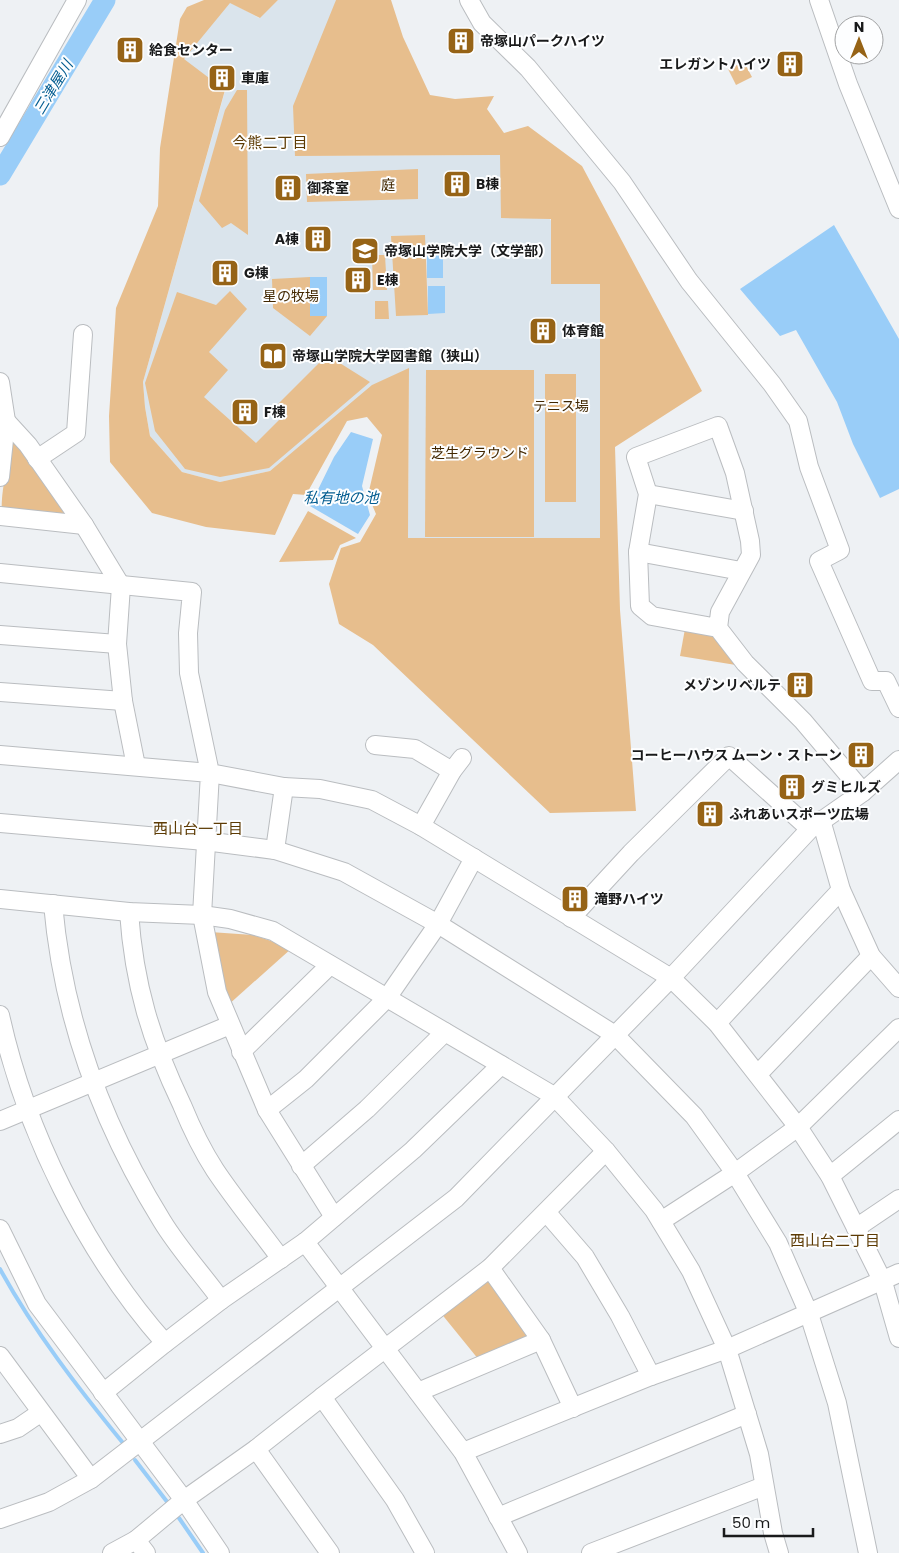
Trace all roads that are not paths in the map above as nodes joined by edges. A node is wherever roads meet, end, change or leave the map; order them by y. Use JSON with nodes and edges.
{"nodes":[{"id":1,"x":77,"y":0,"type":"edge"},
{"id":2,"x":469,"y":0,"type":"edge"},
{"id":3,"x":819,"y":0,"type":"edge"},
{"id":4,"x":0,"y":137,"type":"edge"},
{"id":5,"x":899,"y":209,"type":"edge"},
{"id":6,"x":83,"y":334,"type":"dead end"},
{"id":7,"x":0,"y":382,"type":"edge"},
{"id":8,"x":6,"y":421,"type":"junction"},
{"id":9,"x":37,"y":459,"type":"junction"},
{"id":10,"x":0,"y":477,"type":"edge"},
{"id":11,"x":648,"y":494,"type":"junction"},
{"id":12,"x":744,"y":511,"type":"junction"},
{"id":13,"x":0,"y":516,"type":"edge"},
{"id":14,"x":84,"y":525,"type":"junction"},
{"id":15,"x":638,"y":552,"type":"junction"},
{"id":16,"x":0,"y":572,"type":"edge"},
{"id":17,"x":741,"y":572,"type":"junction"},
{"id":18,"x":121,"y":586,"type":"junction"},
{"id":19,"x":718,"y":628,"type":"junction"},
{"id":20,"x":0,"y":635,"type":"edge"},
{"id":21,"x":117,"y":644,"type":"junction"},
{"id":22,"x":0,"y":692,"type":"edge"},
{"id":23,"x":123,"y":700,"type":"junction"},
{"id":24,"x":899,"y":708,"type":"edge"},
{"id":25,"x":375,"y":745,"type":"dead end"},
{"id":26,"x":0,"y":755,"type":"edge"},
{"id":27,"x":899,"y":760,"type":"edge"},
{"id":28,"x":136,"y":766,"type":"junction"},
{"id":29,"x":210,"y":774,"type":"junction"},
{"id":30,"x":284,"y":787,"type":"junction"},
{"id":31,"x":863,"y":792,"type":"junction"},
{"id":32,"x":0,"y":823,"type":"edge"},
{"id":33,"x":815,"y":824,"type":"junction"},
{"id":34,"x":421,"y":826,"type":"junction"},
{"id":35,"x":205,"y":841,"type":"junction"},
{"id":36,"x":275,"y":850,"type":"junction"},
{"id":37,"x":474,"y":858,"type":"junction"},
{"id":38,"x":841,"y":890,"type":"junction"},
{"id":39,"x":0,"y":899,"type":"edge"},
{"id":40,"x":53,"y":904,"type":"junction"},
{"id":41,"x":129,"y":912,"type":"junction"},
{"id":42,"x":202,"y":915,"type":"junction"},
{"id":43,"x":571,"y":918,"type":"junction"},
{"id":44,"x":438,"y":924,"type":"junction"},
{"id":45,"x":872,"y":956,"type":"junction"},
{"id":46,"x":330,"y":965,"type":"junction"},
{"id":47,"x":671,"y":978,"type":"junction"},
{"id":48,"x":899,"y":988,"type":"edge"},
{"id":49,"x":387,"y":998,"type":"junction"},
{"id":50,"x":0,"y":1015,"type":"edge"},
{"id":51,"x":717,"y":1022,"type":"junction"},
{"id":52,"x":230,"y":1025,"type":"junction"},
{"id":53,"x":899,"y":1028,"type":"edge"},
{"id":54,"x":445,"y":1032,"type":"junction"},
{"id":55,"x":615,"y":1035,"type":"junction"},
{"id":56,"x":241,"y":1052,"type":"junction"},
{"id":57,"x":158,"y":1056,"type":"junction"},
{"id":58,"x":501,"y":1065,"type":"junction"},
{"id":59,"x":758,"y":1074,"type":"junction"},
{"id":60,"x":92,"y":1082,"type":"junction"},
{"id":61,"x":554,"y":1096,"type":"junction"},
{"id":62,"x":28,"y":1109,"type":"junction"},
{"id":63,"x":267,"y":1110,"type":"junction"},
{"id":64,"x":899,"y":1120,"type":"edge"},
{"id":65,"x":0,"y":1121,"type":"edge"},
{"id":66,"x":798,"y":1127,"type":"junction"},
{"id":67,"x":606,"y":1151,"type":"junction"},
{"id":68,"x":301,"y":1166,"type":"junction"},
{"id":69,"x":735,"y":1173,"type":"junction"},
{"id":70,"x":830,"y":1176,"type":"junction"},
{"id":71,"x":899,"y":1200,"type":"edge"},
{"id":72,"x":547,"y":1213,"type":"junction"},
{"id":73,"x":334,"y":1217,"type":"junction"},
{"id":74,"x":661,"y":1221,"type":"junction"},
{"id":75,"x":856,"y":1228,"type":"junction"},
{"id":76,"x":0,"y":1229,"type":"edge"},
{"id":77,"x":305,"y":1242,"type":"junction"},
{"id":78,"x":280,"y":1259,"type":"junction"},
{"id":79,"x":490,"y":1268,"type":"junction"},
{"id":80,"x":899,"y":1274,"type":"edge"},
{"id":81,"x":883,"y":1282,"type":"junction"},
{"id":82,"x":341,"y":1288,"type":"junction"},
{"id":83,"x":222,"y":1300,"type":"junction"},
{"id":84,"x":809,"y":1314,"type":"junction"},
{"id":85,"x":899,"y":1338,"type":"edge"},
{"id":86,"x":541,"y":1340,"type":"junction"},
{"id":87,"x":164,"y":1343,"type":"junction"},
{"id":88,"x":385,"y":1348,"type":"junction"},
{"id":89,"x":727,"y":1349,"type":"junction"},
{"id":90,"x":0,"y":1356,"type":"edge"},
{"id":91,"x":650,"y":1376,"type":"junction"},
{"id":92,"x":418,"y":1392,"type":"junction"},
{"id":93,"x":103,"y":1393,"type":"junction"},
{"id":94,"x":322,"y":1397,"type":"junction"},
{"id":95,"x":573,"y":1408,"type":"junction"},
{"id":96,"x":40,"y":1413,"type":"junction"},
{"id":97,"x":747,"y":1414,"type":"junction"},
{"id":98,"x":0,"y":1434,"type":"edge"},
{"id":99,"x":140,"y":1443,"type":"junction"},
{"id":100,"x":256,"y":1449,"type":"junction"},
{"id":101,"x":463,"y":1452,"type":"junction"},
{"id":102,"x":91,"y":1480,"type":"junction"},
{"id":103,"x":764,"y":1486,"type":"junction"},
{"id":104,"x":184,"y":1500,"type":"junction"},
{"id":105,"x":498,"y":1517,"type":"junction"},
{"id":106,"x":0,"y":1519,"type":"edge"},
{"id":107,"x":141,"y":1546,"type":"edge"},
{"id":108,"x":112,"y":1553,"type":"edge"},
{"id":109,"x":220,"y":1553,"type":"edge"},
{"id":110,"x":330,"y":1553,"type":"edge"},
{"id":111,"x":425,"y":1553,"type":"edge"},
{"id":112,"x":518,"y":1553,"type":"edge"},
{"id":113,"x":591,"y":1553,"type":"edge"},
{"id":114,"x":779,"y":1553,"type":"edge"},
{"id":115,"x":868,"y":1553,"type":"edge"}],
"edges":[{"from":1,"to":4,"type":"street"},
{"from":2,"to":24,"type":"street"},
{"from":3,"to":5,"type":"street"},
{"from":6,"to":9,"type":"street"},
{"from":7,"to":8,"type":"street"},
{"from":8,"to":9,"type":"street"},
{"from":8,"to":10,"type":"street"},
{"from":9,"to":14,"type":"street"},
{"from":11,"to":12,"type":"street"},
{"from":11,"to":12,"type":"street"},
{"from":11,"to":15,"type":"street"},
{"from":12,"to":17,"type":"street"},
{"from":13,"to":14,"type":"street"},
{"from":14,"to":18,"type":"street"},
{"from":15,"to":17,"type":"street"},
{"from":15,"to":19,"type":"street"},
{"from":16,"to":18,"type":"street"},
{"from":17,"to":19,"type":"street"},
{"from":18,"to":21,"type":"street"},
{"from":18,"to":29,"type":"street"},
{"from":19,"to":31,"type":"street"},
{"from":20,"to":21,"type":"street"},
{"from":21,"to":23,"type":"street"},
{"from":22,"to":23,"type":"street"},
{"from":23,"to":28,"type":"street"},
{"from":25,"to":34,"type":"street"},
{"from":26,"to":28,"type":"street"},
{"from":27,"to":31,"type":"street"},
{"from":28,"to":29,"type":"street"},
{"from":29,"to":30,"type":"street"},
{"from":29,"to":35,"type":"street"},
{"from":30,"to":34,"type":"street"},
{"from":30,"to":36,"type":"street"},
{"from":31,"to":33,"type":"street"},
{"from":32,"to":35,"type":"street"},
{"from":33,"to":38,"type":"street"},
{"from":33,"to":43,"type":"street"},
{"from":33,"to":47,"type":"street"},
{"from":34,"to":37,"type":"street"},
{"from":35,"to":36,"type":"street"},
{"from":35,"to":42,"type":"street"},
{"from":36,"to":44,"type":"street"},
{"from":37,"to":43,"type":"street"},
{"from":37,"to":44,"type":"street"},
{"from":38,"to":45,"type":"street"},
{"from":38,"to":51,"type":"street"},
{"from":39,"to":40,"type":"street"},
{"from":40,"to":41,"type":"street"},
{"from":40,"to":60,"type":"street"},
{"from":41,"to":42,"type":"street"},
{"from":41,"to":57,"type":"street"},
{"from":42,"to":46,"type":"street"},
{"from":42,"to":52,"type":"street"},
{"from":43,"to":47,"type":"street"},
{"from":44,"to":49,"type":"street"},
{"from":44,"to":55,"type":"street"},
{"from":45,"to":48,"type":"street"},
{"from":45,"to":59,"type":"street"},
{"from":46,"to":49,"type":"street"},
{"from":46,"to":56,"type":"street"},
{"from":47,"to":51,"type":"street"},
{"from":47,"to":55,"type":"street"},
{"from":49,"to":54,"type":"street"},
{"from":49,"to":63,"type":"street"},
{"from":50,"to":62,"type":"street"},
{"from":51,"to":59,"type":"street"},
{"from":52,"to":56,"type":"street"},
{"from":52,"to":57,"type":"street"},
{"from":53,"to":66,"type":"street"},
{"from":54,"to":58,"type":"street"},
{"from":54,"to":68,"type":"street"},
{"from":55,"to":61,"type":"street"},
{"from":55,"to":69,"type":"street"},
{"from":56,"to":63,"type":"street"},
{"from":57,"to":60,"type":"street"},
{"from":57,"to":78,"type":"street"},
{"from":58,"to":61,"type":"street"},
{"from":58,"to":73,"type":"street"},
{"from":59,"to":66,"type":"street"},
{"from":60,"to":62,"type":"street"},
{"from":60,"to":83,"type":"street"},
{"from":61,"to":67,"type":"street"},
{"from":61,"to":82,"type":"street"},
{"from":62,"to":65,"type":"street"},
{"from":62,"to":87,"type":"street"},
{"from":63,"to":68,"type":"street"},
{"from":64,"to":70,"type":"street"},
{"from":66,"to":69,"type":"street"},
{"from":66,"to":70,"type":"street"},
{"from":67,"to":72,"type":"street"},
{"from":67,"to":74,"type":"street"},
{"from":68,"to":73,"type":"street"},
{"from":69,"to":74,"type":"street"},
{"from":69,"to":84,"type":"street"},
{"from":70,"to":75,"type":"street"},
{"from":71,"to":75,"type":"street"},
{"from":72,"to":79,"type":"street"},
{"from":72,"to":91,"type":"street"},
{"from":73,"to":77,"type":"street"},
{"from":74,"to":89,"type":"street"},
{"from":75,"to":81,"type":"street"},
{"from":76,"to":93,"type":"street"},
{"from":77,"to":78,"type":"street"},
{"from":77,"to":82,"type":"street"},
{"from":78,"to":83,"type":"street"},
{"from":79,"to":86,"type":"street"},
{"from":79,"to":88,"type":"street"},
{"from":80,"to":81,"type":"street"},
{"from":81,"to":84,"type":"street"},
{"from":81,"to":85,"type":"street"},
{"from":82,"to":88,"type":"street"},
{"from":82,"to":99,"type":"street"},
{"from":83,"to":87,"type":"street"},
{"from":84,"to":89,"type":"street"},
{"from":84,"to":115,"type":"street"},
{"from":86,"to":92,"type":"street"},
{"from":86,"to":95,"type":"street"},
{"from":87,"to":93,"type":"street"},
{"from":88,"to":92,"type":"street"},
{"from":88,"to":94,"type":"street"},
{"from":89,"to":91,"type":"street"},
{"from":89,"to":97,"type":"street"},
{"from":90,"to":96,"type":"street"},
{"from":91,"to":95,"type":"street"},
{"from":92,"to":101,"type":"street"},
{"from":93,"to":99,"type":"street"},
{"from":94,"to":100,"type":"street"},
{"from":94,"to":111,"type":"street"},
{"from":95,"to":101,"type":"street"},
{"from":96,"to":98,"type":"street"},
{"from":96,"to":102,"type":"street"},
{"from":97,"to":103,"type":"street"},
{"from":97,"to":105,"type":"street"},
{"from":99,"to":102,"type":"street"},
{"from":99,"to":104,"type":"street"},
{"from":100,"to":104,"type":"street"},
{"from":100,"to":110,"type":"street"},
{"from":101,"to":105,"type":"street"},
{"from":102,"to":106,"type":"street"},
{"from":103,"to":113,"type":"street"},
{"from":103,"to":114,"type":"street"},
{"from":104,"to":107,"type":"street"},
{"from":104,"to":109,"type":"street"},
{"from":105,"to":112,"type":"street"},
{"from":107,"to":108,"type":"street"}]}
